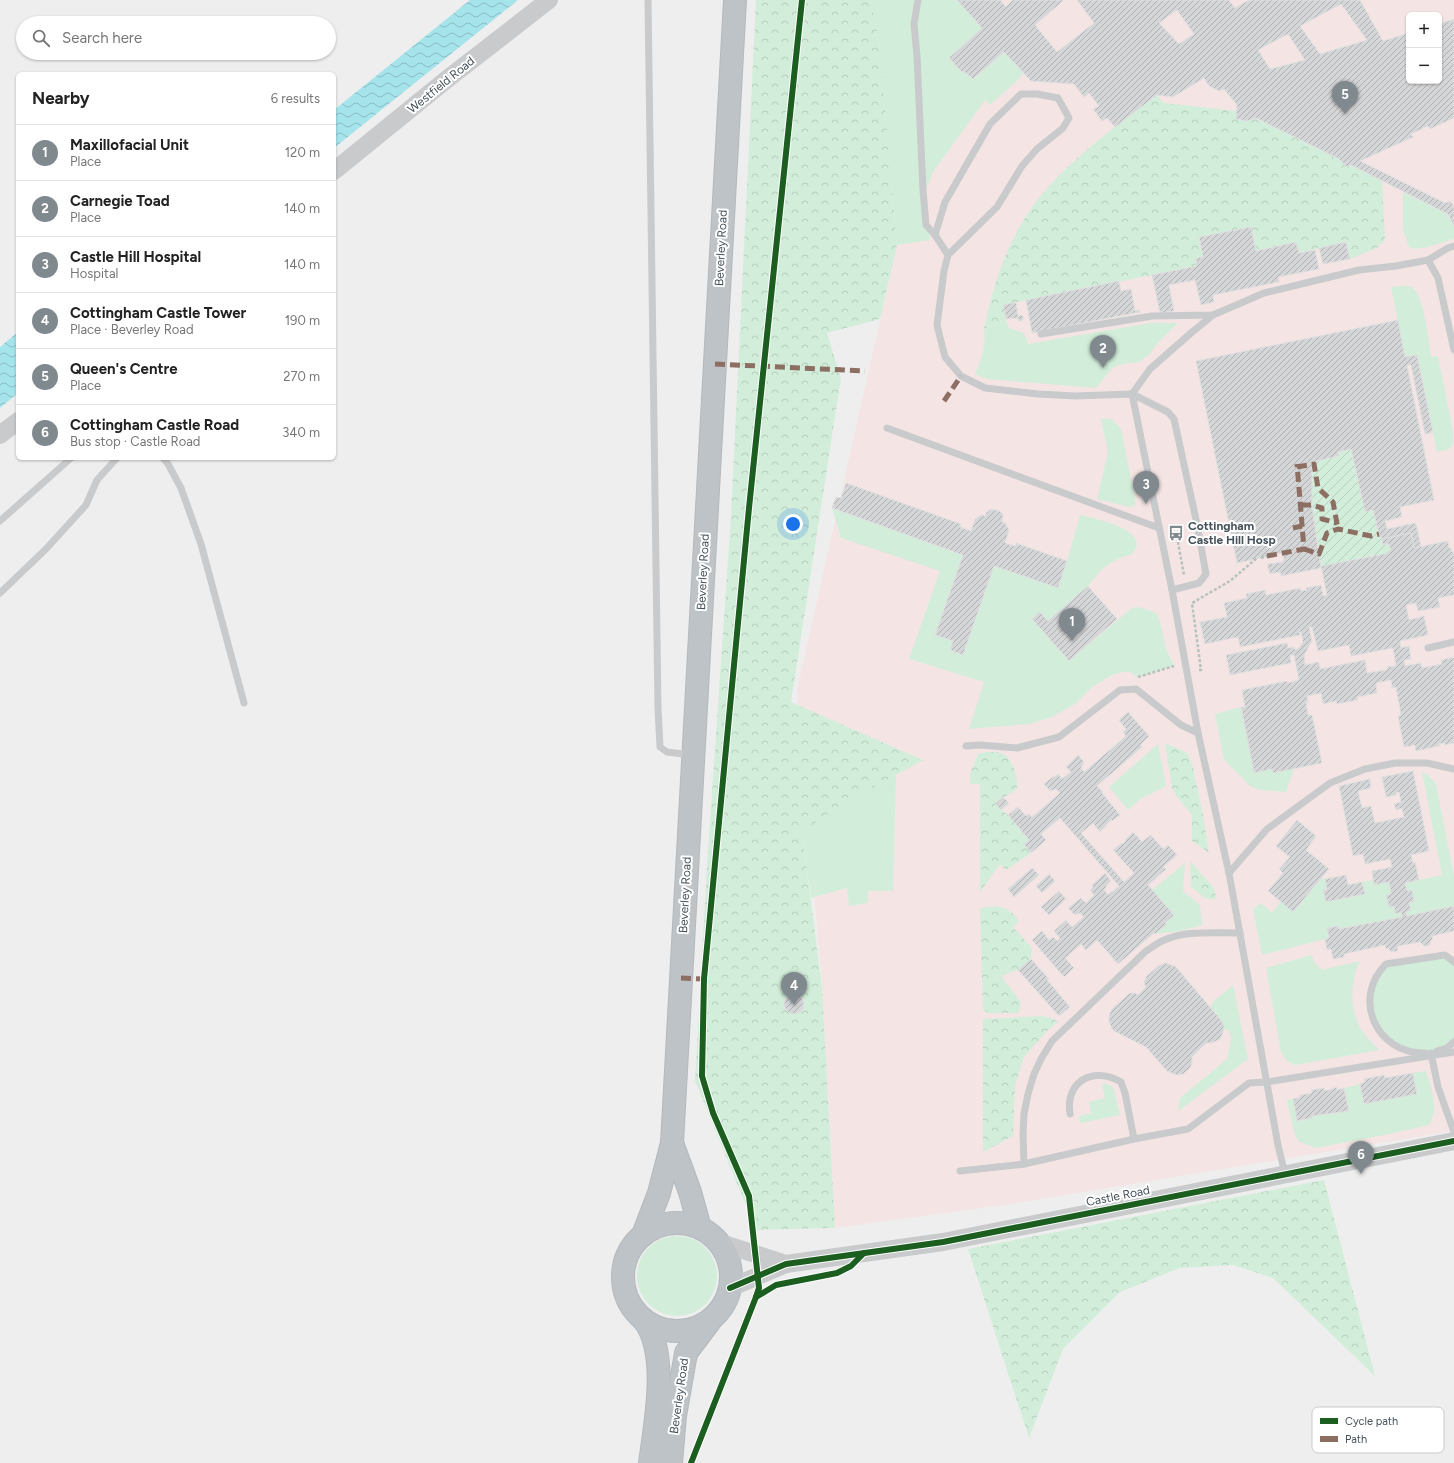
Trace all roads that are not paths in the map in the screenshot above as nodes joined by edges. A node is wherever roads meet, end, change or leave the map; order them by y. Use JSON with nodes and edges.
{"nodes":[{"id":1,"x":549,"y":0,"type":"edge"},
{"id":2,"x":648,"y":0,"type":"edge"},
{"id":3,"x":735,"y":0,"type":"edge"},
{"id":4,"x":918,"y":0,"type":"edge"},
{"id":5,"x":336,"y":169,"type":"edge"},
{"id":6,"x":936,"y":235,"type":"junction"},
{"id":7,"x":1454,"y":246,"type":"edge"},
{"id":8,"x":948,"y":255,"type":"junction"},
{"id":9,"x":1428,"y":260,"type":"junction"},
{"id":10,"x":1213,"y":315,"type":"junction"},
{"id":11,"x":1041,"y":334,"type":"dead end"},
{"id":12,"x":1454,"y":350,"type":"edge"},
{"id":13,"x":1132,"y":394,"type":"junction"},
{"id":14,"x":16,"y":423,"type":"edge"},
{"id":15,"x":887,"y":428,"type":"dead end"},
{"id":16,"x":0,"y":435,"type":"edge"},
{"id":17,"x":69,"y":460,"type":"edge"},
{"id":18,"x":115,"y":460,"type":"edge"},
{"id":19,"x":165,"y":460,"type":"edge"},
{"id":20,"x":0,"y":521,"type":"edge"},
{"id":21,"x":1159,"y":528,"type":"junction"},
{"id":22,"x":1172,"y":590,"type":"junction"},
{"id":23,"x":0,"y":593,"type":"edge"},
{"id":24,"x":1454,"y":642,"type":"edge"},
{"id":25,"x":1428,"y":648,"type":"dead end"},
{"id":26,"x":244,"y":703,"type":"dead end"},
{"id":27,"x":1198,"y":734,"type":"junction"},
{"id":28,"x":966,"y":746,"type":"dead end"},
{"id":29,"x":693,"y":755,"type":"junction"},
{"id":30,"x":1454,"y":769,"type":"edge"},
{"id":31,"x":1229,"y":873,"type":"junction"},
{"id":32,"x":1240,"y":933,"type":"junction"},
{"id":33,"x":1454,"y":962,"type":"edge"},
{"id":34,"x":1454,"y":1042,"type":"edge"},
{"id":35,"x":1454,"y":1052,"type":"edge"},
{"id":36,"x":1432,"y":1055,"type":"junction"},
{"id":37,"x":1267,"y":1082,"type":"junction"},
{"id":38,"x":1070,"y":1114,"type":"dead end"},
{"id":39,"x":1454,"y":1132,"type":"edge"},
{"id":40,"x":1134,"y":1139,"type":"junction"},
{"id":41,"x":1454,"y":1141,"type":"edge"},
{"id":42,"x":672,"y":1144,"type":"junction"},
{"id":43,"x":1024,"y":1164,"type":"junction"},
{"id":44,"x":960,"y":1171,"type":"dead end"},
{"id":45,"x":1286,"y":1175,"type":"junction"},
{"id":46,"x":700,"y":1228,"type":"junction"},
{"id":47,"x":643,"y":1235,"type":"junction"},
{"id":48,"x":718,"y":1242,"type":"junction"},
{"id":49,"x":786,"y":1264,"type":"junction"},
{"id":50,"x":730,"y":1288,"type":"junction"},
{"id":51,"x":715,"y":1315,"type":"junction"},
{"id":52,"x":643,"y":1319,"type":"junction"},
{"id":53,"x":650,"y":1463,"type":"edge"},
{"id":54,"x":671,"y":1463,"type":"edge"}],
"edges":[{"from":1,"to":5,"type":"street","name":"Westfield Road"},
{"from":2,"to":29,"type":"lane"},
{"from":3,"to":29,"type":"highway","name":"Beverley Road"},
{"from":4,"to":6,"type":"lane"},
{"from":6,"to":8,"type":"lane"},
{"from":6,"to":8,"type":"lane"},
{"from":7,"to":9,"type":"lane"},
{"from":8,"to":13,"type":"lane"},
{"from":9,"to":10,"type":"lane"},
{"from":9,"to":12,"type":"lane"},
{"from":10,"to":11,"type":"lane"},
{"from":10,"to":13,"type":"lane"},
{"from":13,"to":21,"type":"lane"},
{"from":13,"to":22,"type":"lane"},
{"from":14,"to":16,"type":"street"},
{"from":15,"to":21,"type":"lane"},
{"from":17,"to":20,"type":"lane"},
{"from":18,"to":23,"type":"lane"},
{"from":19,"to":26,"type":"lane"},
{"from":21,"to":22,"type":"lane"},
{"from":22,"to":27,"type":"lane"},
{"from":24,"to":25,"type":"lane"},
{"from":27,"to":28,"type":"lane"},
{"from":27,"to":31,"type":"lane"},
{"from":29,"to":42,"type":"highway","name":"Beverley Road"},
{"from":30,"to":31,"type":"lane"},
{"from":31,"to":32,"type":"lane"},
{"from":32,"to":37,"type":"lane"},
{"from":32,"to":43,"type":"lane"},
{"from":33,"to":36,"type":"lane"},
{"from":34,"to":36,"type":"lane"},
{"from":35,"to":36,"type":"lane"},
{"from":36,"to":37,"type":"lane"},
{"from":36,"to":39,"type":"lane"},
{"from":37,"to":40,"type":"lane"},
{"from":37,"to":45,"type":"lane"},
{"from":38,"to":40,"type":"lane"},
{"from":40,"to":43,"type":"lane"},
{"from":41,"to":45,"type":"street","name":"Castle Road"},
{"from":42,"to":46,"type":"highway","name":"Beverley Road"},
{"from":42,"to":47,"type":"highway","name":"Beverley Road"},
{"from":43,"to":44,"type":"lane"},
{"from":45,"to":49,"type":"street","name":"Castle Road"},
{"from":46,"to":47,"type":"highway"},
{"from":46,"to":48,"type":"highway"},
{"from":47,"to":52,"type":"highway"},
{"from":48,"to":49,"type":"street","name":"Castle Road"},
{"from":48,"to":50,"type":"highway"},
{"from":49,"to":50,"type":"street","name":"Castle Road"},
{"from":50,"to":51,"type":"highway"},
{"from":51,"to":52,"type":"highway"},
{"from":51,"to":54,"type":"highway","name":"Beverley Road"},
{"from":52,"to":53,"type":"highway","name":"Beverley Road"}]}
